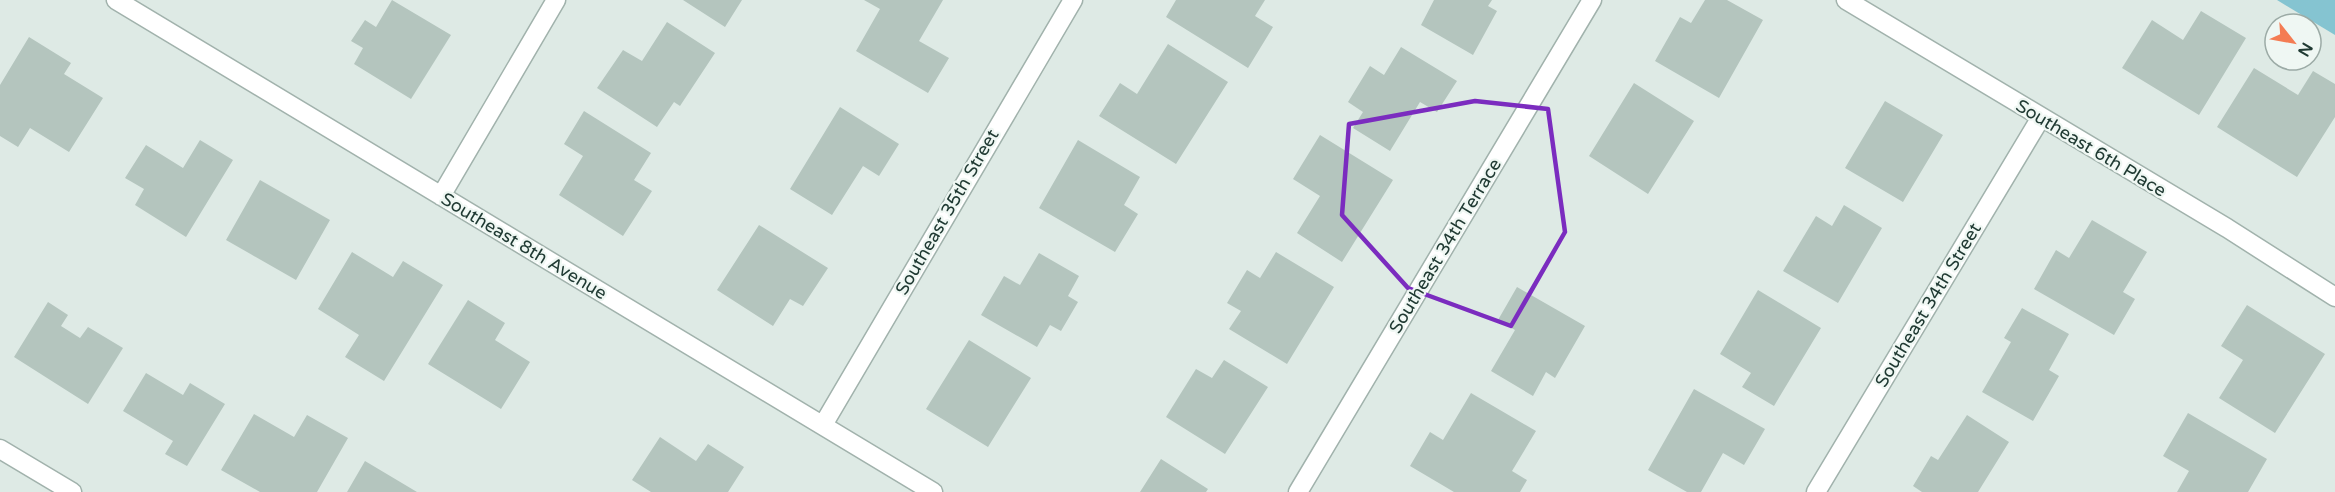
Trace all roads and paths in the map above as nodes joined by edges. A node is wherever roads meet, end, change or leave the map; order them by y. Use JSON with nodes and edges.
{"nodes":[{"id":1,"x":116,"y":0,"type":"edge"},
{"id":2,"x":556,"y":0,"type":"edge"},
{"id":3,"x":1073,"y":0,"type":"edge"},
{"id":4,"x":1592,"y":0,"type":"edge"},
{"id":5,"x":1845,"y":0,"type":"edge"},
{"id":6,"x":2040,"y":119,"type":"junction"},
{"id":7,"x":441,"y":196,"type":"junction"},
{"id":8,"x":2335,"y":297,"type":"edge"},
{"id":9,"x":823,"y":425,"type":"junction"},
{"id":10,"x":0,"y":449,"type":"edge"},
{"id":11,"x":72,"y":492,"type":"edge"},
{"id":12,"x":933,"y":492,"type":"edge"},
{"id":13,"x":1298,"y":492,"type":"edge"},
{"id":14,"x":1816,"y":492,"type":"edge"}],
"edges":[{"from":1,"to":7,"type":"street","name":"Southeast 8th Avenue"},
{"from":2,"to":7,"type":"street"},
{"from":3,"to":9,"type":"street","name":"Southeast 35th Street"},
{"from":4,"to":13,"type":"street","name":"Southeast 34th Terrace"},
{"from":5,"to":6,"type":"street","name":"Southeast 6th Place"},
{"from":6,"to":8,"type":"street","name":"Southeast 6th Place"},
{"from":6,"to":14,"type":"street","name":"Southeast 34th Street"},
{"from":7,"to":9,"type":"street","name":"Southeast 8th Avenue"},
{"from":9,"to":12,"type":"street","name":"Southeast 8th Avenue"},
{"from":10,"to":11,"type":"street"}]}
